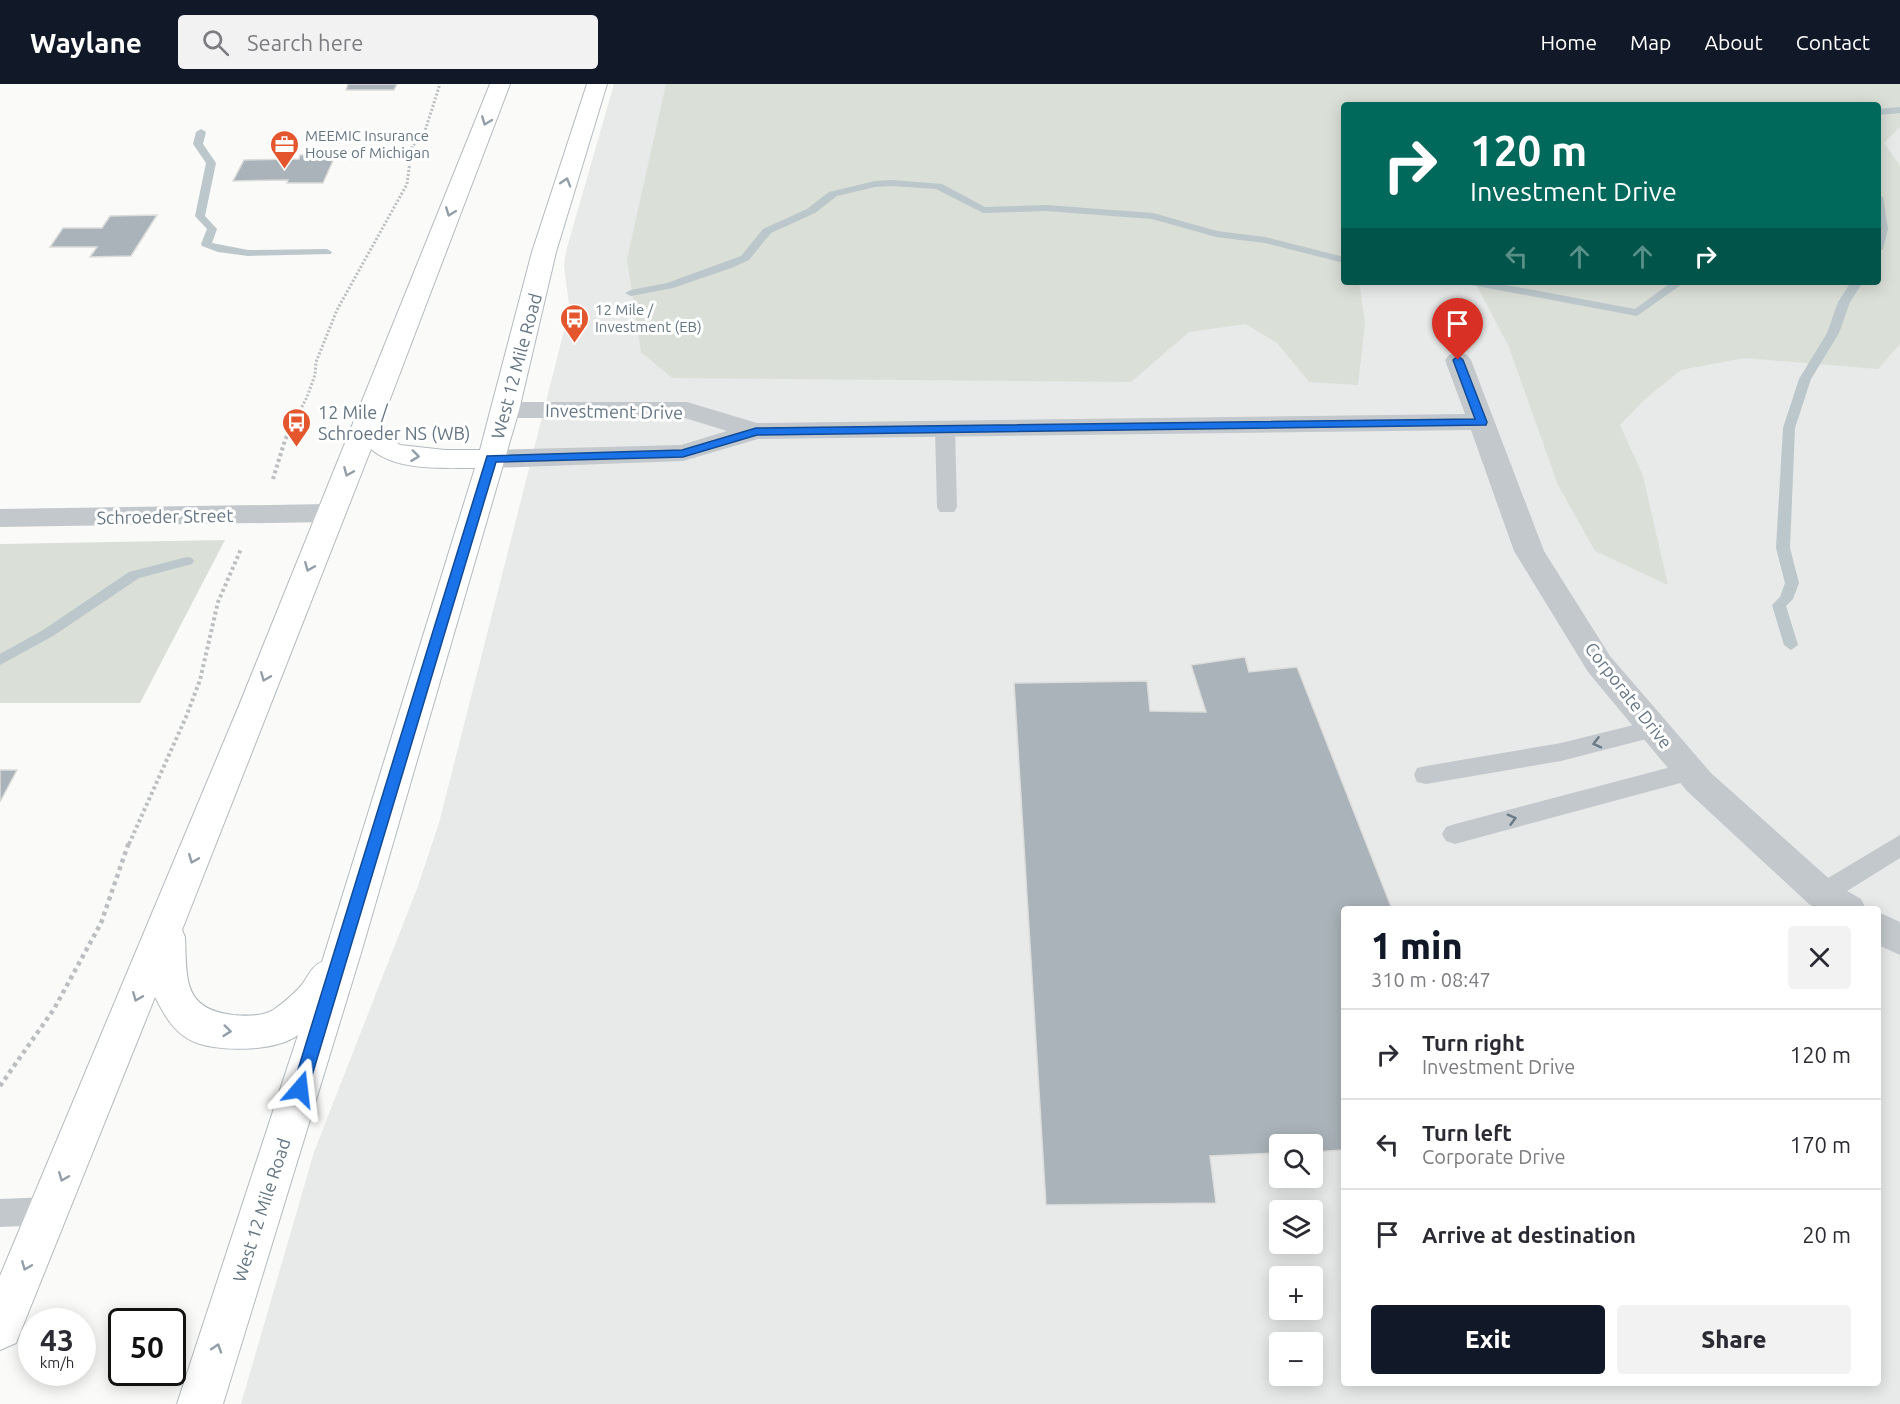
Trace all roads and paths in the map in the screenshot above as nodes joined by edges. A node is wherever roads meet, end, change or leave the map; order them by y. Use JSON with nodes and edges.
{"nodes":[{"id":1,"x":440,"y":84,"type":"edge"},
{"id":2,"x":500,"y":84,"type":"edge"},
{"id":3,"x":597,"y":84,"type":"edge"},
{"id":4,"x":1458,"y":360,"type":"dead end"},
{"id":5,"x":506,"y":410,"type":"junction"},
{"id":6,"x":1482,"y":422,"type":"junction"},
{"id":7,"x":945,"y":429,"type":"junction"},
{"id":8,"x":365,"y":430,"type":"junction"},
{"id":9,"x":756,"y":431,"type":"junction"},
{"id":10,"x":491,"y":459,"type":"junction"},
{"id":11,"x":947,"y":507,"type":"dead end"},
{"id":12,"x":330,"y":513,"type":"junction"},
{"id":13,"x":258,"y":514,"type":"junction"},
{"id":14,"x":0,"y":518,"type":"edge"},
{"id":15,"x":1654,"y":729,"type":"junction"},
{"id":16,"x":1690,"y":771,"type":"junction"},
{"id":17,"x":1426,"y":775,"type":"dead end"},
{"id":18,"x":1455,"y":834,"type":"dead end"},
{"id":19,"x":1900,"y":845,"type":"edge"},
{"id":20,"x":1835,"y":901,"type":"edge"},
{"id":21,"x":167,"y":923,"type":"junction"},
{"id":22,"x":1881,"y":929,"type":"edge"},
{"id":23,"x":1900,"y":940,"type":"edge"},
{"id":24,"x":343,"y":953,"type":"junction"},
{"id":25,"x":0,"y":1086,"type":"edge"},
{"id":26,"x":48,"y":1211,"type":"junction"},
{"id":27,"x":0,"y":1213,"type":"edge"},
{"id":28,"x":0,"y":1328,"type":"edge"},
{"id":29,"x":200,"y":1404,"type":"edge"}],
"edges":[{"from":1,"to":13,"type":"path"},
{"from":2,"to":8,"type":"main road","one_way":true},
{"from":5,"to":3,"type":"main road","name":"West 12 Mile Road","one_way":true},
{"from":4,"to":6,"type":"street","name":"Corporate Drive"},
{"from":5,"to":9,"type":"street","name":"Investment Drive"},
{"from":5,"to":10,"type":"main road","name":"West 12 Mile Road"},
{"from":6,"to":7,"type":"street","name":"Investment Drive"},
{"from":6,"to":15,"type":"street","name":"Corporate Drive"},
{"from":7,"to":9,"type":"street","name":"Investment Drive"},
{"from":7,"to":11,"type":"lane"},
{"from":8,"to":10,"type":"main road","one_way":true},
{"from":8,"to":12,"type":"main road","one_way":true},
{"from":9,"to":10,"type":"street","name":"Investment Drive"},
{"from":10,"to":24,"type":"main road","name":"West 12 Mile Road"},
{"from":12,"to":13,"type":"street","name":"Schroeder Street"},
{"from":12,"to":21,"type":"main road","one_way":true},
{"from":13,"to":14,"type":"street","name":"Schroeder Street"},
{"from":13,"to":25,"type":"path"},
{"from":15,"to":16,"type":"street","name":"Corporate Drive"},
{"from":15,"to":17,"type":"lane","one_way":true},
{"from":18,"to":16,"type":"lane","one_way":true},
{"from":16,"to":20,"type":"street","name":"Corporate Drive"},
{"from":19,"to":20,"type":"lane"},
{"from":21,"to":24,"type":"main road","one_way":true},
{"from":21,"to":26,"type":"main road","one_way":true},
{"from":22,"to":23,"type":"street"},
{"from":29,"to":24,"type":"main road","name":"West 12 Mile Road","one_way":true},
{"from":26,"to":27,"type":"lane"},
{"from":26,"to":28,"type":"main road","one_way":true}]}
